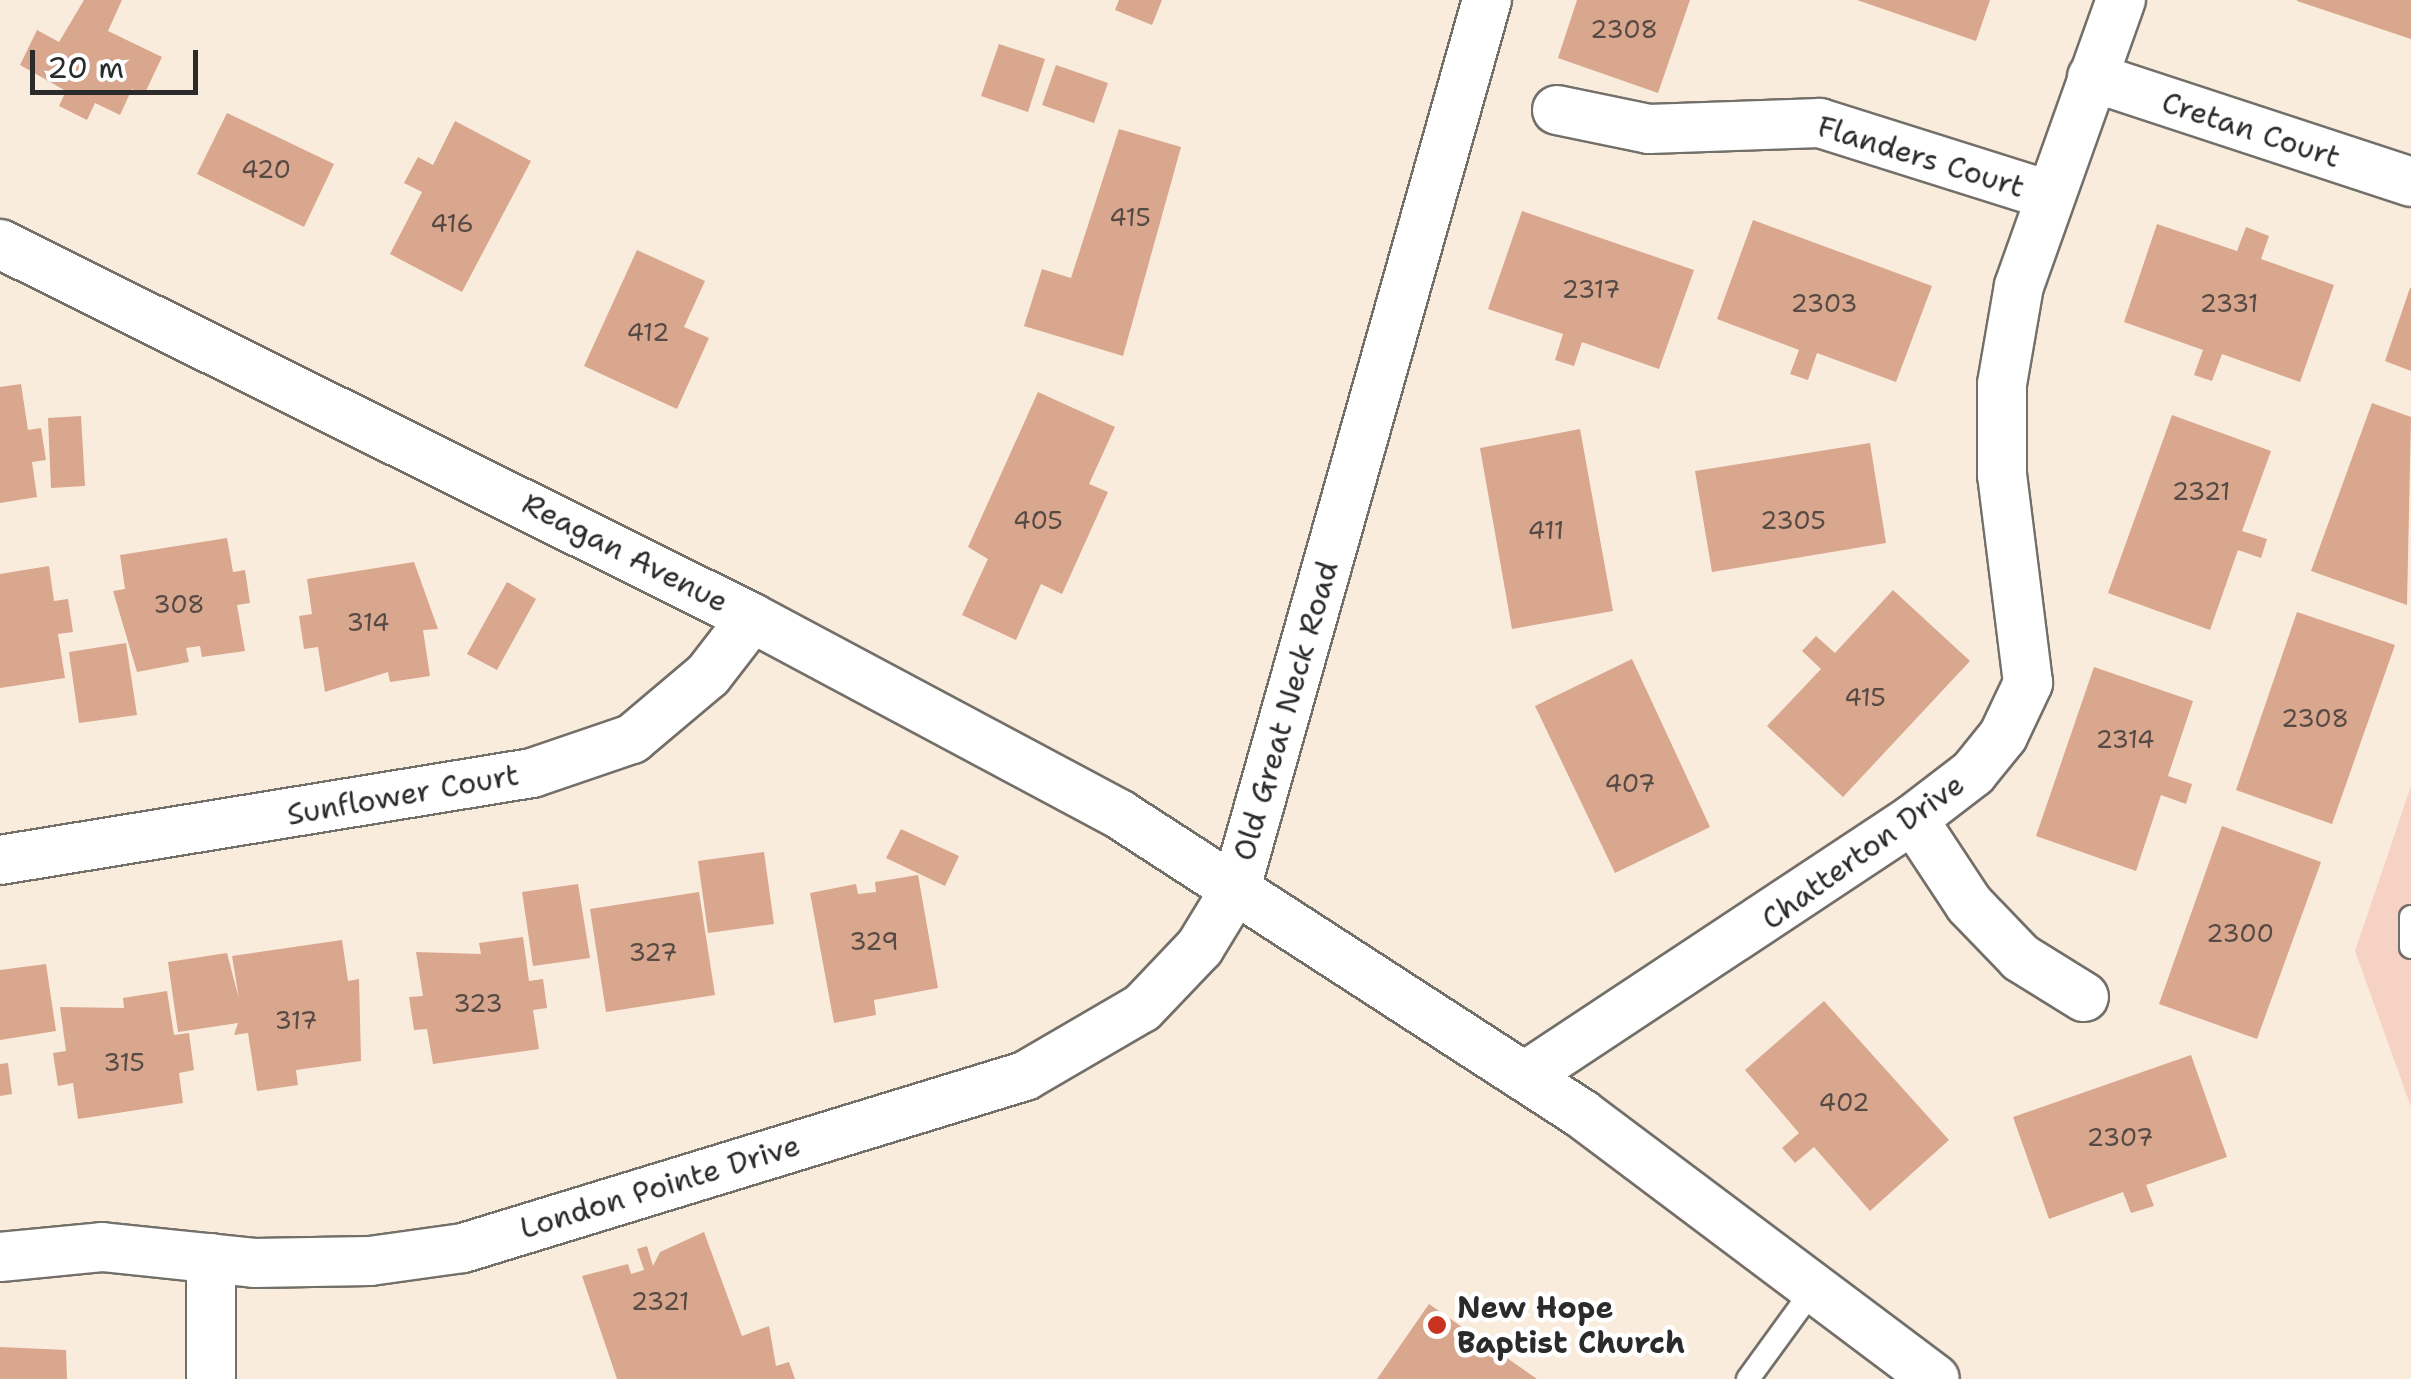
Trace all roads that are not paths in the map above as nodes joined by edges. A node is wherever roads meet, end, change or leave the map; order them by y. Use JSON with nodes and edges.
{"nodes":[{"id":1,"x":1487,"y":0,"type":"edge"},
{"id":2,"x":2120,"y":0,"type":"edge"},
{"id":3,"x":2092,"y":77,"type":"junction"},
{"id":4,"x":1558,"y":110,"type":"dead end"},
{"id":5,"x":2411,"y":182,"type":"edge"},
{"id":6,"x":2048,"y":195,"type":"junction"},
{"id":7,"x":0,"y":244,"type":"edge"},
{"id":8,"x":752,"y":618,"type":"junction"},
{"id":9,"x":1912,"y":819,"type":"junction"},
{"id":10,"x":0,"y":860,"type":"edge"},
{"id":11,"x":1236,"y":888,"type":"junction"},
{"id":12,"x":2411,"y":917,"type":"edge"},
{"id":13,"x":2411,"y":948,"type":"edge"},
{"id":14,"x":2084,"y":998,"type":"dead end"},
{"id":15,"x":1525,"y":1076,"type":"junction"},
{"id":16,"x":0,"y":1257,"type":"edge"},
{"id":17,"x":211,"y":1258,"type":"junction"},
{"id":18,"x":1814,"y":1288,"type":"junction"},
{"id":19,"x":210,"y":1379,"type":"edge"},
{"id":20,"x":1748,"y":1379,"type":"edge"},
{"id":21,"x":1936,"y":1379,"type":"edge"}],
"edges":[{"from":1,"to":11,"type":"street","name":"Old Great Neck Road"},
{"from":2,"to":3,"type":"street","name":"Chatterton Drive"},
{"from":3,"to":5,"type":"street","name":"Cretan Court"},
{"from":3,"to":6,"type":"street","name":"Chatterton Drive"},
{"from":4,"to":6,"type":"street","name":"Flanders Court"},
{"from":6,"to":9,"type":"street","name":"Chatterton Drive"},
{"from":7,"to":8,"type":"street","name":"Reagan Avenue"},
{"from":8,"to":10,"type":"street","name":"Sunflower Court"},
{"from":8,"to":11,"type":"street","name":"Reagan Avenue"},
{"from":9,"to":14,"type":"street"},
{"from":9,"to":15,"type":"street","name":"Chatterton Drive"},
{"from":11,"to":15,"type":"street","name":"Old Great Neck Road"},
{"from":11,"to":17,"type":"street","name":"London Pointe Drive"},
{"from":12,"to":13,"type":"lane"},
{"from":15,"to":18,"type":"street","name":"Old Great Neck Road"},
{"from":16,"to":17,"type":"street","name":"London Pointe Drive"},
{"from":17,"to":19,"type":"street"},
{"from":18,"to":20,"type":"lane"},
{"from":18,"to":21,"type":"street","name":"Old Great Neck Road"}]}
